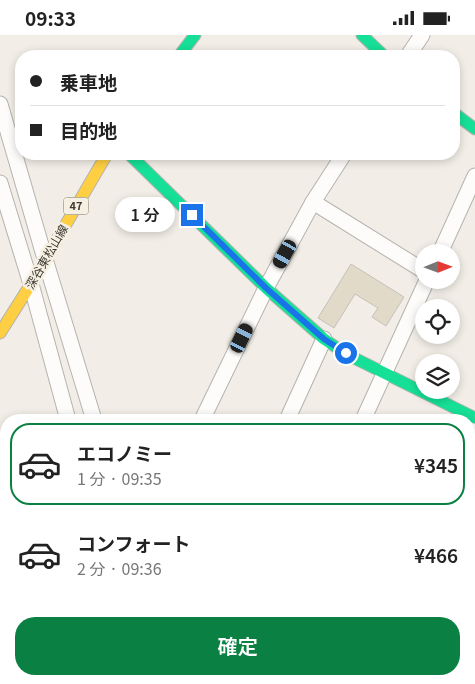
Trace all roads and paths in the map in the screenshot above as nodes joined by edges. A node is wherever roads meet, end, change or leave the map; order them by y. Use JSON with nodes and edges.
{"nodes":[{"id":1,"x":195,"y":35,"type":"edge"},
{"id":2,"x":362,"y":35,"type":"edge"},
{"id":3,"x":422,"y":35,"type":"edge"},
{"id":4,"x":184,"y":50,"type":"edge"},
{"id":5,"x":378,"y":50,"type":"edge"},
{"id":6,"x":412,"y":50,"type":"edge"},
{"id":7,"x":0,"y":104,"type":"edge"},
{"id":8,"x":460,"y":118,"type":"edge"},
{"id":9,"x":475,"y":129,"type":"edge"},
{"id":10,"x":15,"y":156,"type":"edge"},
{"id":11,"x":16,"y":160,"type":"edge"},
{"id":12,"x":103,"y":160,"type":"edge"},
{"id":13,"x":135,"y":160,"type":"edge"},
{"id":14,"x":340,"y":160,"type":"edge"},
{"id":15,"x":475,"y":176,"type":"edge"},
{"id":16,"x":0,"y":183,"type":"edge"},
{"id":17,"x":313,"y":202,"type":"junction"},
{"id":18,"x":444,"y":244,"type":"edge"},
{"id":19,"x":45,"y":259,"type":"junction"},
{"id":20,"x":415,"y":265,"type":"edge"},
{"id":21,"x":31,"y":284,"type":"junction"},
{"id":22,"x":266,"y":288,"type":"junction"},
{"id":23,"x":423,"y":289,"type":"edge"},
{"id":24,"x":0,"y":333,"type":"edge"},
{"id":25,"x":324,"y":339,"type":"junction"},
{"id":26,"x":384,"y":374,"type":"junction"},
{"id":27,"x":66,"y":414,"type":"edge"},
{"id":28,"x":92,"y":414,"type":"edge"},
{"id":29,"x":205,"y":414,"type":"edge"},
{"id":30,"x":290,"y":414,"type":"edge"},
{"id":31,"x":366,"y":414,"type":"edge"},
{"id":32,"x":463,"y":414,"type":"edge"}],
"edges":[{"from":1,"to":4,"type":"street"},
{"from":2,"to":5,"type":"street"},
{"from":3,"to":6,"type":"street"},
{"from":7,"to":10,"type":"street"},
{"from":8,"to":9,"type":"street"},
{"from":11,"to":19,"type":"street"},
{"from":12,"to":19,"type":"street","name":"深谷東松山線","number":"47"},
{"from":13,"to":22,"type":"street"},
{"from":14,"to":17,"type":"street"},
{"from":15,"to":18,"type":"street"},
{"from":16,"to":21,"type":"street"},
{"from":17,"to":20,"type":"street"},
{"from":17,"to":22,"type":"street"},
{"from":19,"to":21,"type":"street","name":"深谷東松山線","number":"47"},
{"from":19,"to":28,"type":"street"},
{"from":21,"to":24,"type":"street","name":"深谷東松山線","number":"47"},
{"from":21,"to":27,"type":"street"},
{"from":22,"to":25,"type":"street"},
{"from":22,"to":29,"type":"street"},
{"from":23,"to":26,"type":"street"},
{"from":25,"to":26,"type":"street"},
{"from":25,"to":30,"type":"street"},
{"from":26,"to":31,"type":"street"},
{"from":26,"to":32,"type":"street"}]}
